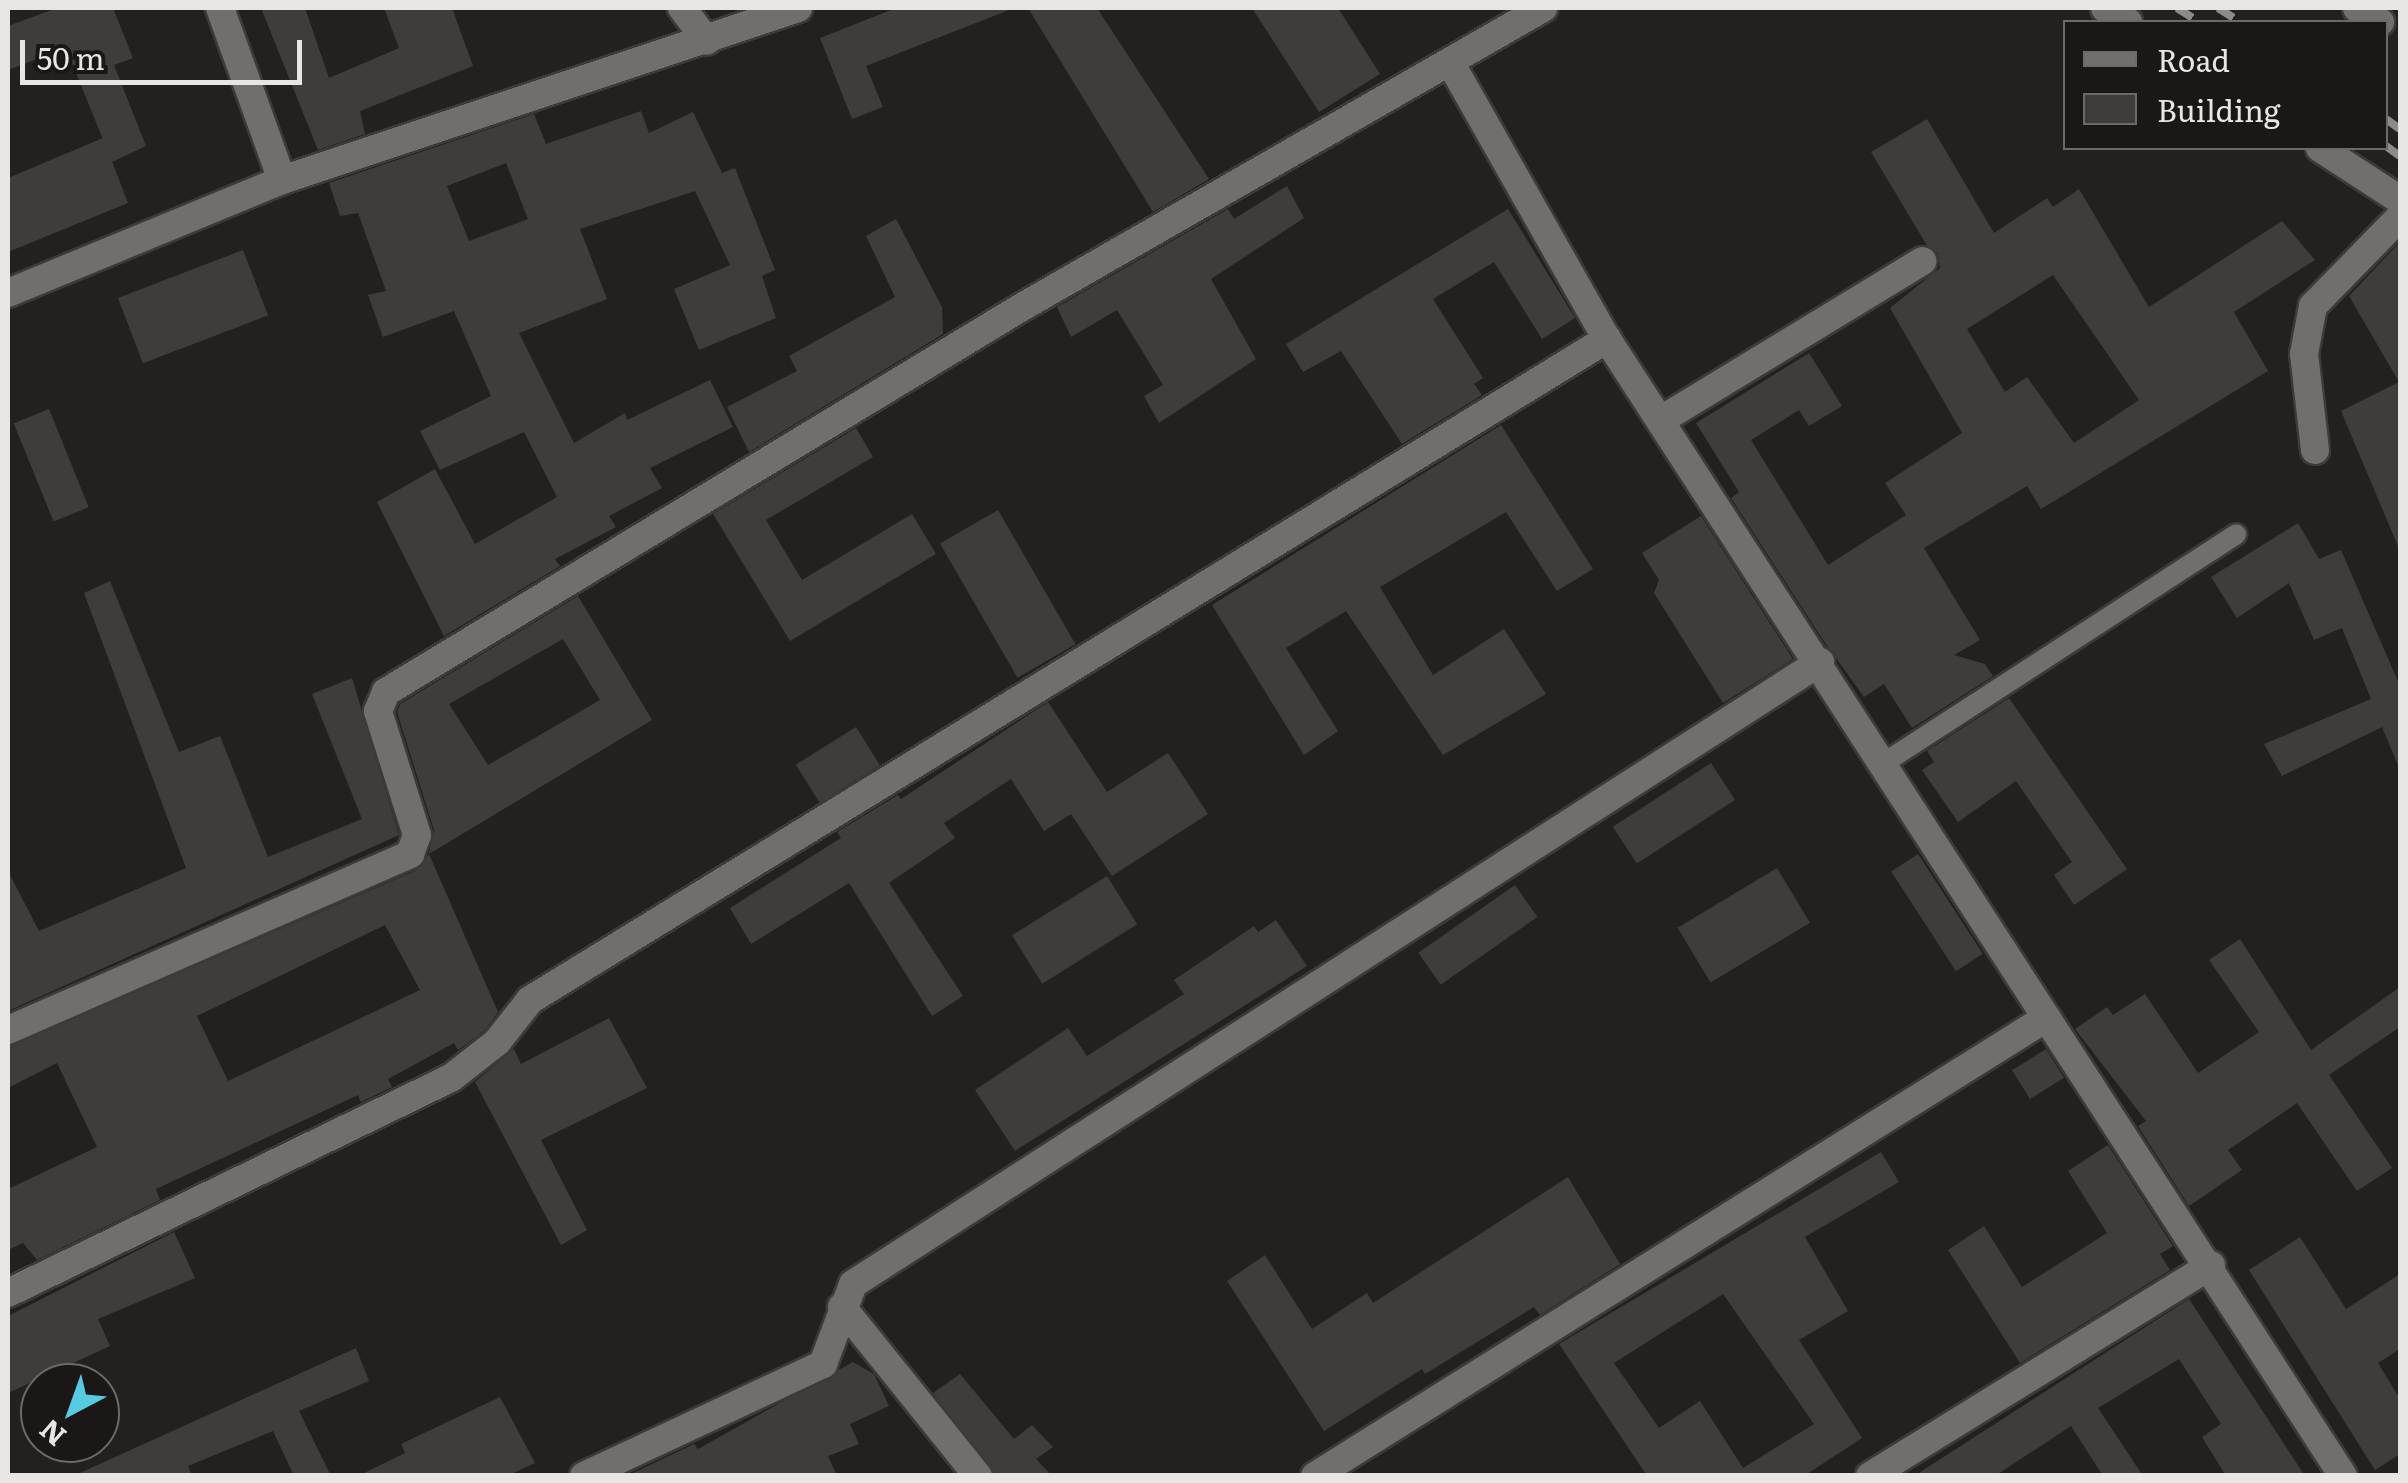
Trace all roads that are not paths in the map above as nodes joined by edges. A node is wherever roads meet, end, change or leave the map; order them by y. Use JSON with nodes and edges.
{"nodes":[{"id":1,"x":220,"y":8,"type":"edge"},
{"id":2,"x":682,"y":8,"type":"edge"},
{"id":3,"x":798,"y":8,"type":"edge"},
{"id":4,"x":1543,"y":8,"type":"edge"},
{"id":5,"x":707,"y":41,"type":"junction"},
{"id":6,"x":1450,"y":62,"type":"junction"},
{"id":7,"x":2323,"y":150,"type":"edge"},
{"id":8,"x":282,"y":180,"type":"junction"},
{"id":9,"x":2400,"y":200,"type":"edge"},
{"id":10,"x":2400,"y":216,"type":"edge"},
{"id":11,"x":1923,"y":261,"type":"dead end"},
{"id":12,"x":8,"y":293,"type":"edge"},
{"id":13,"x":1607,"y":339,"type":"junction"},
{"id":14,"x":1661,"y":420,"type":"junction"},
{"id":15,"x":2316,"y":450,"type":"dead end"},
{"id":16,"x":2236,"y":534,"type":"dead end"},
{"id":17,"x":1820,"y":662,"type":"junction"},
{"id":18,"x":1884,"y":763,"type":"junction"},
{"id":19,"x":2046,"y":1018,"type":"junction"},
{"id":20,"x":8,"y":1030,"type":"edge"},
{"id":21,"x":2210,"y":1265,"type":"junction"},
{"id":22,"x":8,"y":1293,"type":"edge"},
{"id":23,"x":842,"y":1307,"type":"junction"},
{"id":24,"x":584,"y":1476,"type":"edge"},
{"id":25,"x":978,"y":1476,"type":"edge"},
{"id":26,"x":1314,"y":1476,"type":"edge"},
{"id":27,"x":1870,"y":1476,"type":"edge"},
{"id":28,"x":2343,"y":1476,"type":"edge"}],
"edges":[{"from":1,"to":8,"type":"street"},
{"from":2,"to":5,"type":"street"},
{"from":3,"to":5,"type":"street"},
{"from":4,"to":6,"type":"street"},
{"from":5,"to":8,"type":"street"},
{"from":6,"to":13,"type":"street"},
{"from":6,"to":20,"type":"street"},
{"from":7,"to":9,"type":"street"},
{"from":8,"to":12,"type":"street"},
{"from":10,"to":15,"type":"street"},
{"from":11,"to":14,"type":"street"},
{"from":13,"to":14,"type":"street"},
{"from":13,"to":22,"type":"street"},
{"from":14,"to":17,"type":"street"},
{"from":16,"to":18,"type":"lane"},
{"from":17,"to":18,"type":"street"},
{"from":17,"to":23,"type":"street"},
{"from":18,"to":19,"type":"street"},
{"from":19,"to":21,"type":"street"},
{"from":19,"to":26,"type":"street"},
{"from":21,"to":27,"type":"street"},
{"from":21,"to":28,"type":"street"},
{"from":23,"to":24,"type":"street"},
{"from":23,"to":25,"type":"street"}]}
